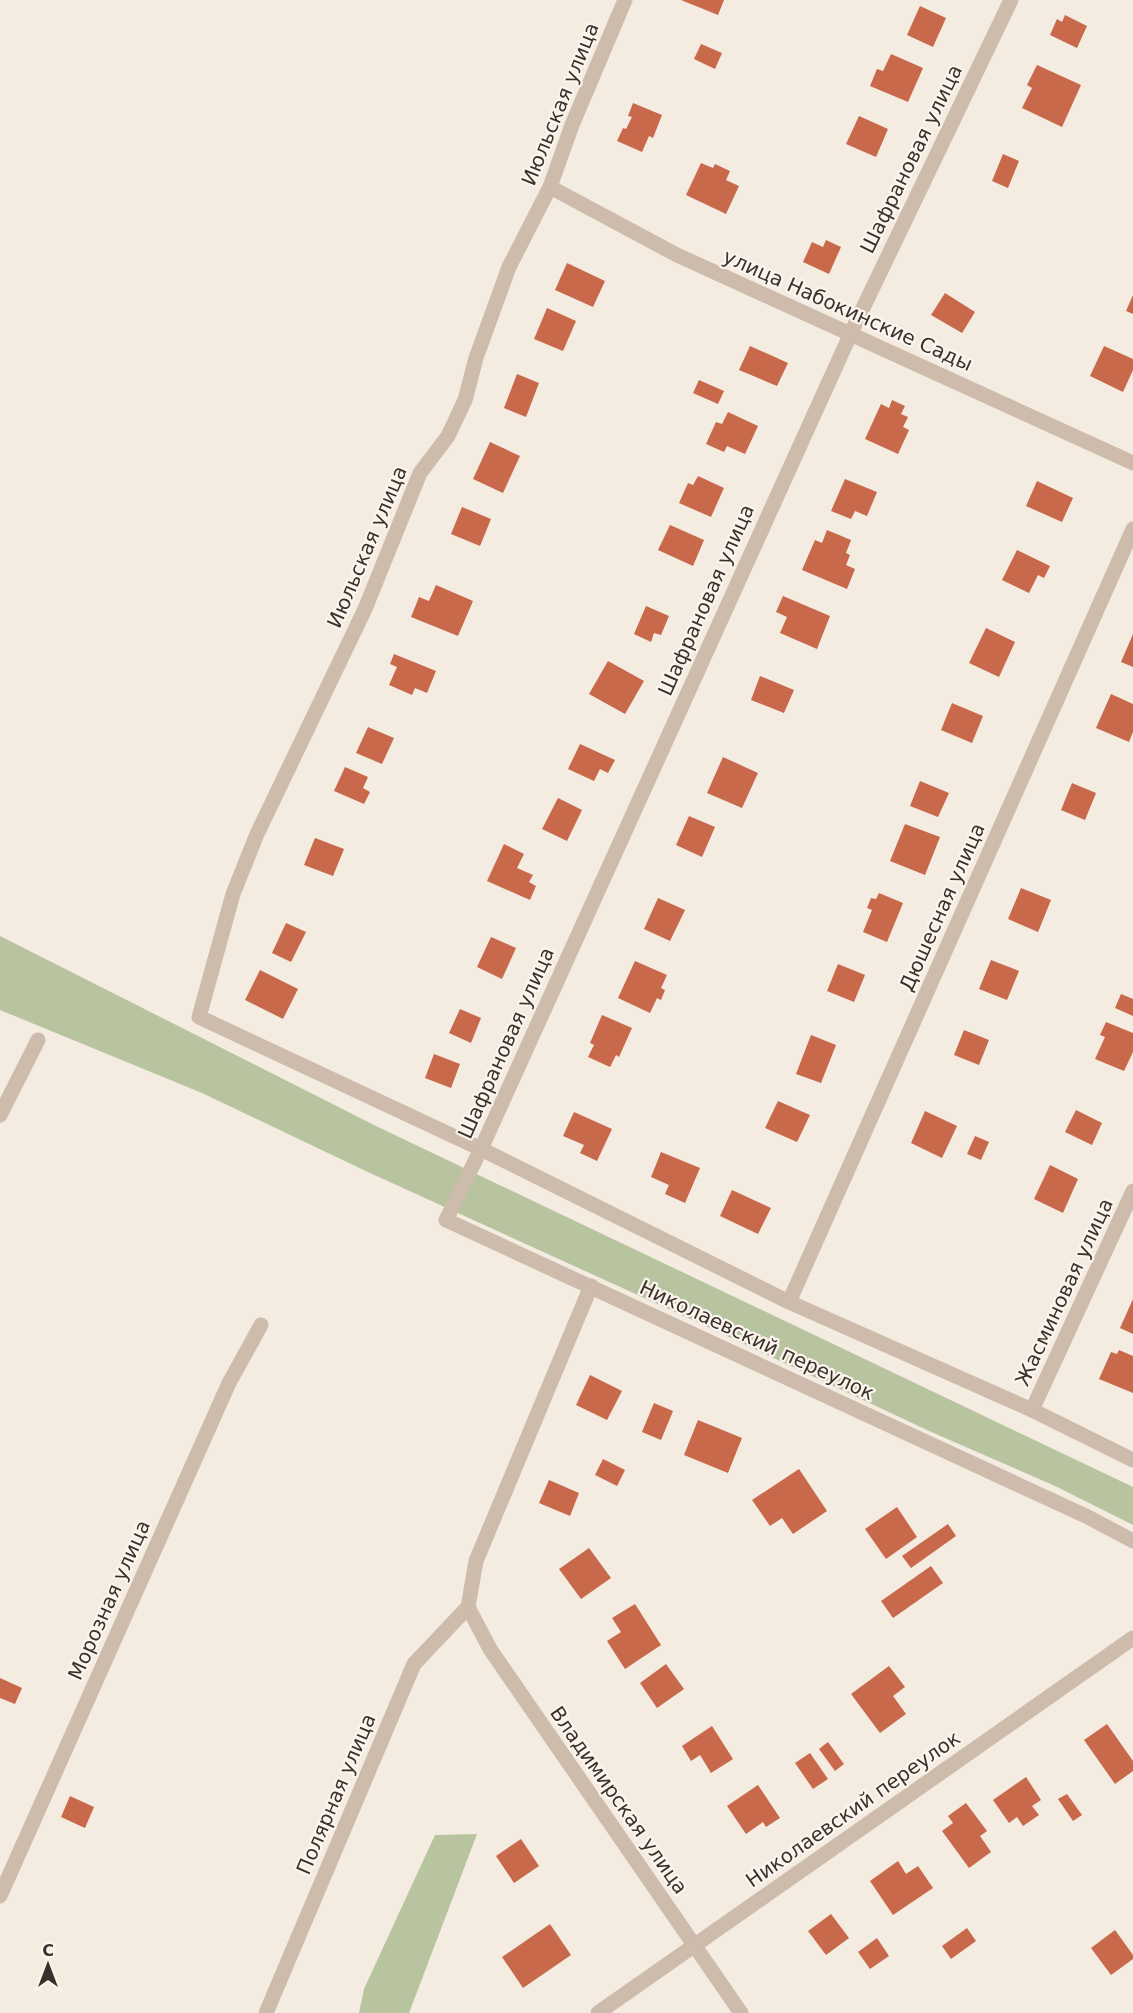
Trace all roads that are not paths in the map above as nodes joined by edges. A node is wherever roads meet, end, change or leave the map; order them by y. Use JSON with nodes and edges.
{"nodes":[{"id":1,"x":625,"y":0,"type":"edge"},
{"id":2,"x":1011,"y":0,"type":"edge"},
{"id":3,"x":550,"y":187,"type":"junction"},
{"id":4,"x":850,"y":333,"type":"junction"},
{"id":5,"x":1133,"y":463,"type":"edge"},
{"id":6,"x":1133,"y":529,"type":"edge"},
{"id":7,"x":38,"y":1040,"type":"dead end"},
{"id":8,"x":0,"y":1115,"type":"edge"},
{"id":9,"x":481,"y":1149,"type":"junction"},
{"id":10,"x":1133,"y":1191,"type":"edge"},
{"id":11,"x":446,"y":1220,"type":"joint"},
{"id":12,"x":591,"y":1286,"type":"junction"},
{"id":13,"x":789,"y":1302,"type":"junction"},
{"id":14,"x":261,"y":1325,"type":"dead end"},
{"id":15,"x":1032,"y":1410,"type":"junction"},
{"id":16,"x":1133,"y":1460,"type":"edge"},
{"id":17,"x":1133,"y":1541,"type":"edge"},
{"id":18,"x":468,"y":1607,"type":"junction"},
{"id":19,"x":1133,"y":1638,"type":"edge"},
{"id":20,"x":0,"y":1896,"type":"edge"},
{"id":21,"x":694,"y":1946,"type":"junction"},
{"id":22,"x":266,"y":2013,"type":"edge"},
{"id":23,"x":598,"y":2013,"type":"edge"},
{"id":24,"x":741,"y":2013,"type":"edge"}],
"edges":[{"from":1,"to":3,"type":"street","name":"Июльская улица"},
{"from":2,"to":4,"type":"street","name":"Шафрановая улица"},
{"from":3,"to":4,"type":"street","name":"улица Набокинские Сады"},
{"from":3,"to":9,"type":"street","name":"Июльская улица"},
{"from":4,"to":5,"type":"street","name":"улица Набокинские Сады"},
{"from":4,"to":9,"type":"street","name":"Шафрановая улица"},
{"from":6,"to":13,"type":"street","name":"Дюшесная улица"},
{"from":7,"to":8,"type":"street"},
{"from":9,"to":11,"type":"street","name":"Шафрановая улица"},
{"from":9,"to":13,"type":"street"},
{"from":10,"to":15,"type":"street","name":"Жасминовая улица"},
{"from":11,"to":12,"type":"street","name":"Николаевский переулок"},
{"from":12,"to":17,"type":"street","name":"Николаевский переулок"},
{"from":12,"to":18,"type":"street"},
{"from":13,"to":15,"type":"street"},
{"from":14,"to":20,"type":"street","name":"Морозная улица"},
{"from":15,"to":16,"type":"street"},
{"from":18,"to":21,"type":"street","name":"Владимирская улица"},
{"from":18,"to":22,"type":"street","name":"Полярная улица"},
{"from":19,"to":21,"type":"street","name":"Николаевский переулок"},
{"from":21,"to":23,"type":"street","name":"Николаевский переулок"},
{"from":21,"to":24,"type":"street","name":"Владимирская улица"}]}
